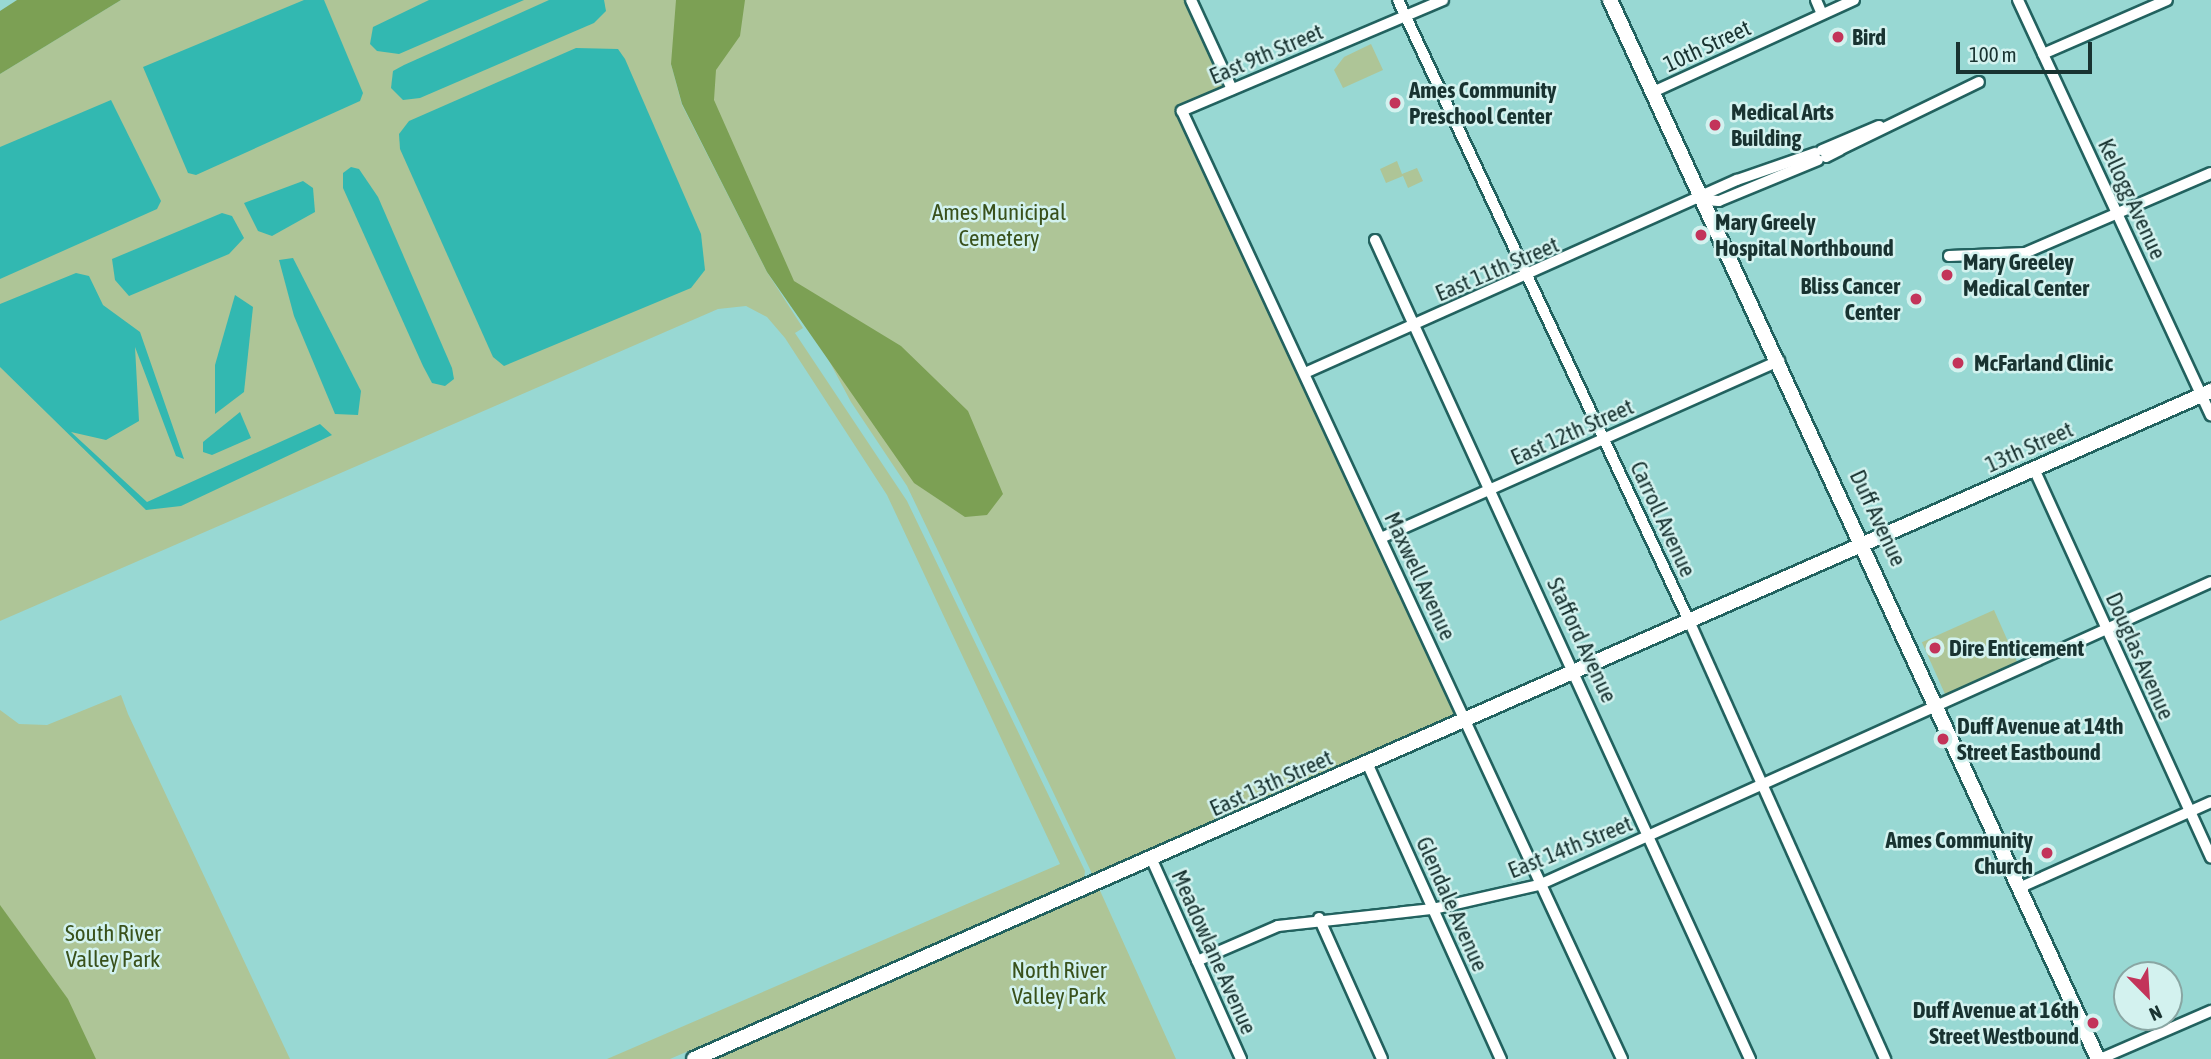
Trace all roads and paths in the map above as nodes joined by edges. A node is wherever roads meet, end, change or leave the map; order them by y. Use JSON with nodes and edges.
{"nodes":[{"id":1,"x":1191,"y":0,"type":"edge"},
{"id":2,"x":1398,"y":0,"type":"edge"},
{"id":3,"x":1443,"y":0,"type":"edge"},
{"id":4,"x":1610,"y":0,"type":"edge"},
{"id":5,"x":1815,"y":0,"type":"edge"},
{"id":6,"x":1854,"y":0,"type":"edge"},
{"id":7,"x":2018,"y":0,"type":"edge"},
{"id":8,"x":2167,"y":0,"type":"edge"},
{"id":9,"x":1822,"y":14,"type":"junction"},
{"id":10,"x":1405,"y":15,"type":"junction"},
{"id":11,"x":2043,"y":54,"type":"junction"},
{"id":12,"x":1979,"y":82,"type":"dead end"},
{"id":13,"x":1233,"y":89,"type":"junction"},
{"id":14,"x":1653,"y":92,"type":"junction"},
{"id":15,"x":1182,"y":111,"type":"joint"},
{"id":16,"x":1886,"y":124,"type":"junction"},
{"id":17,"x":1820,"y":155,"type":"junction"},
{"id":18,"x":2211,"y":173,"type":"edge"},
{"id":19,"x":1704,"y":200,"type":"junction"},
{"id":20,"x":2118,"y":214,"type":"junction"},
{"id":21,"x":1375,"y":240,"type":"dead end"},
{"id":22,"x":1949,"y":256,"type":"dead end"},
{"id":23,"x":1527,"y":277,"type":"junction"},
{"id":24,"x":1415,"y":326,"type":"junction"},
{"id":25,"x":1779,"y":361,"type":"junction"},
{"id":26,"x":1305,"y":373,"type":"junction"},
{"id":27,"x":2206,"y":393,"type":"edge"},
{"id":28,"x":2211,"y":415,"type":"edge"},
{"id":29,"x":1603,"y":439,"type":"junction"},
{"id":30,"x":2034,"y":469,"type":"junction"},
{"id":31,"x":1490,"y":489,"type":"junction"},
{"id":32,"x":1381,"y":538,"type":"junction"},
{"id":33,"x":1865,"y":545,"type":"junction"},
{"id":34,"x":2211,"y":582,"type":"edge"},
{"id":35,"x":1690,"y":622,"type":"junction"},
{"id":36,"x":2107,"y":629,"type":"junction"},
{"id":37,"x":1577,"y":673,"type":"junction"},
{"id":38,"x":1939,"y":705,"type":"junction"},
{"id":39,"x":1467,"y":722,"type":"junction"},
{"id":40,"x":1368,"y":765,"type":"junction"},
{"id":41,"x":1761,"y":784,"type":"junction"},
{"id":42,"x":2211,"y":802,"type":"edge"},
{"id":43,"x":2190,"y":812,"type":"junction"},
{"id":44,"x":1648,"y":835,"type":"junction"},
{"id":45,"x":2211,"y":858,"type":"edge"},
{"id":46,"x":1152,"y":860,"type":"junction"},
{"id":47,"x":1539,"y":885,"type":"junction"},
{"id":48,"x":2021,"y":887,"type":"junction"},
{"id":49,"x":1433,"y":909,"type":"junction"},
{"id":50,"x":1319,"y":918,"type":"junction"},
{"id":51,"x":1197,"y":961,"type":"junction"},
{"id":52,"x":2211,"y":1010,"type":"edge"},
{"id":53,"x":694,"y":1059,"type":"edge"},
{"id":54,"x":1241,"y":1059,"type":"edge"},
{"id":55,"x":1382,"y":1059,"type":"edge"},
{"id":56,"x":1501,"y":1059,"type":"edge"},
{"id":57,"x":1622,"y":1059,"type":"edge"},
{"id":58,"x":1750,"y":1059,"type":"edge"},
{"id":59,"x":1885,"y":1059,"type":"edge"},
{"id":60,"x":2099,"y":1059,"type":"edge"}],
"edges":[{"from":1,"to":13,"type":"street"},
{"from":2,"to":10,"type":"street","name":"Carroll Avenue"},
{"from":3,"to":10,"type":"street","name":"East 9th Street"},
{"from":4,"to":14,"type":"main road","name":"Duff Avenue"},
{"from":5,"to":9,"type":"street"},
{"from":6,"to":9,"type":"street","name":"10th Street"},
{"from":7,"to":11,"type":"street","name":"Kellogg Avenue"},
{"from":8,"to":11,"type":"street"},
{"from":9,"to":14,"type":"street","name":"10th Street"},
{"from":10,"to":13,"type":"street","name":"East 9th Street"},
{"from":10,"to":23,"type":"street","name":"Carroll Avenue"},
{"from":11,"to":20,"type":"street","name":"Kellogg Avenue"},
{"from":12,"to":16,"type":"street"},
{"from":13,"to":15,"type":"street","name":"East 9th Street"},
{"from":14,"to":19,"type":"main road","name":"Duff Avenue"},
{"from":15,"to":26,"type":"street","name":"Maxwell Avenue"},
{"from":16,"to":17,"type":"street"},
{"from":16,"to":17,"type":"street"},
{"from":17,"to":19,"type":"street","name":"East 11th Street"},
{"from":18,"to":20,"type":"street"},
{"from":19,"to":23,"type":"street","name":"East 11th Street"},
{"from":19,"to":25,"type":"main road","name":"Duff Avenue"},
{"from":20,"to":22,"type":"street"},
{"from":20,"to":27,"type":"street","name":"Kellogg Avenue"},
{"from":21,"to":24,"type":"street","name":"Stafford Avenue"},
{"from":23,"to":24,"type":"street","name":"East 11th Street"},
{"from":23,"to":29,"type":"street","name":"Carroll Avenue"},
{"from":24,"to":26,"type":"street","name":"East 11th Street"},
{"from":24,"to":31,"type":"street","name":"Stafford Avenue"},
{"from":25,"to":29,"type":"street","name":"East 12th Street"},
{"from":25,"to":33,"type":"main road","name":"Duff Avenue"},
{"from":26,"to":32,"type":"street","name":"Maxwell Avenue"},
{"from":27,"to":28,"type":"street","name":"Kellogg Avenue"},
{"from":27,"to":30,"type":"main road","name":"13th Street"},
{"from":29,"to":31,"type":"street","name":"East 12th Street"},
{"from":29,"to":35,"type":"street","name":"Carroll Avenue"},
{"from":30,"to":33,"type":"main road","name":"13th Street"},
{"from":30,"to":36,"type":"street","name":"Douglas Avenue"},
{"from":31,"to":32,"type":"street","name":"East 12th Street"},
{"from":31,"to":37,"type":"street","name":"Stafford Avenue"},
{"from":32,"to":39,"type":"street","name":"Maxwell Avenue"},
{"from":33,"to":35,"type":"main road","name":"East 13th Street"},
{"from":33,"to":38,"type":"main road","name":"Duff Avenue"},
{"from":34,"to":36,"type":"street","name":"East 14th Street"},
{"from":35,"to":37,"type":"main road","name":"East 13th Street"},
{"from":35,"to":41,"type":"street","name":"Carroll Avenue"},
{"from":36,"to":38,"type":"street","name":"East 14th Street"},
{"from":36,"to":43,"type":"street","name":"Douglas Avenue"},
{"from":37,"to":39,"type":"main road","name":"East 13th Street"},
{"from":37,"to":44,"type":"street","name":"Stafford Avenue"},
{"from":38,"to":41,"type":"street","name":"East 14th Street"},
{"from":38,"to":48,"type":"main road","name":"Duff Avenue"},
{"from":39,"to":40,"type":"main road","name":"East 13th Street"},
{"from":39,"to":47,"type":"street","name":"Maxwell Avenue"},
{"from":40,"to":46,"type":"main road","name":"East 13th Street"},
{"from":40,"to":49,"type":"street","name":"Glendale Avenue"},
{"from":41,"to":44,"type":"street","name":"East 14th Street"},
{"from":41,"to":59,"type":"street","name":"Carroll Avenue"},
{"from":42,"to":43,"type":"street"},
{"from":43,"to":45,"type":"street","name":"Douglas Avenue"},
{"from":43,"to":48,"type":"street"},
{"from":44,"to":47,"type":"street","name":"East 14th Street"},
{"from":44,"to":58,"type":"street","name":"Stafford Avenue"},
{"from":46,"to":51,"type":"street","name":"Meadowlane Avenue"},
{"from":46,"to":53,"type":"main road","name":"East 13th Street"},
{"from":47,"to":49,"type":"street","name":"East 14th Street"},
{"from":47,"to":57,"type":"street","name":"Maxwell Avenue"},
{"from":48,"to":60,"type":"main road","name":"Duff Avenue"},
{"from":49,"to":50,"type":"street","name":"East 14th Street"},
{"from":49,"to":56,"type":"street","name":"Glendale Avenue"},
{"from":50,"to":51,"type":"street","name":"East 14th Street"},
{"from":50,"to":55,"type":"street"},
{"from":51,"to":54,"type":"street","name":"Meadowlane Avenue"},
{"from":52,"to":60,"type":"street"}]}
